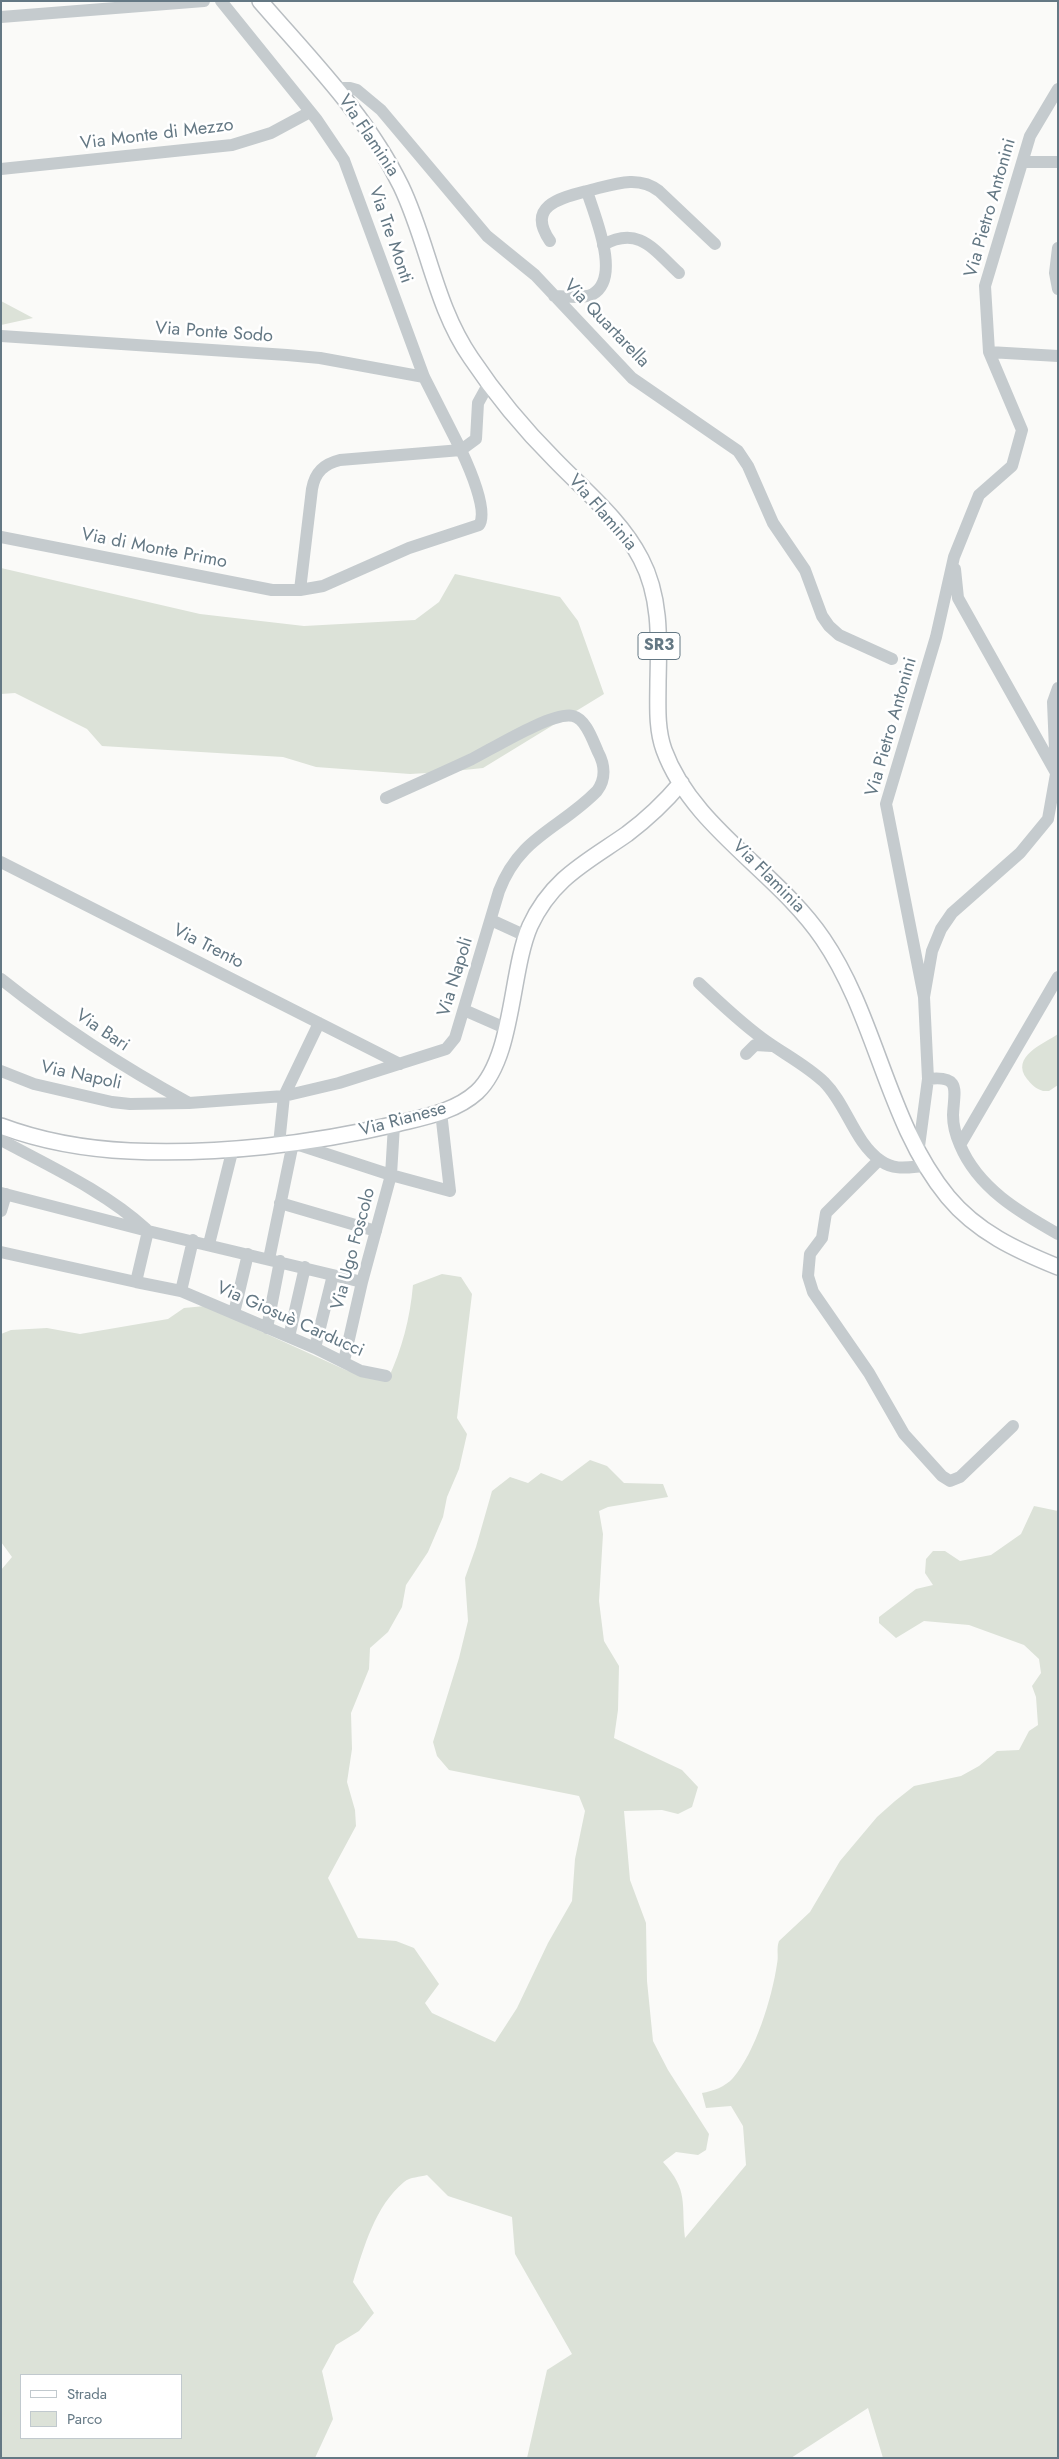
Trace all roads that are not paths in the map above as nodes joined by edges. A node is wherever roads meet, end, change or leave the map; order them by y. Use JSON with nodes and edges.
{"nodes":[{"id":1,"x":204,"y":1,"type":"edge"},
{"id":2,"x":221,"y":1,"type":"edge"},
{"id":3,"x":260,"y":1,"type":"edge"},
{"id":4,"x":1,"y":17,"type":"edge"},
{"id":5,"x":335,"y":88,"type":"junction"},
{"id":6,"x":1058,"y":89,"type":"edge"},
{"id":7,"x":310,"y":112,"type":"junction"},
{"id":8,"x":1023,"y":162,"type":"junction"},
{"id":9,"x":1058,"y":162,"type":"edge"},
{"id":10,"x":1,"y":169,"type":"edge"},
{"id":11,"x":588,"y":191,"type":"junction"},
{"id":12,"x":550,"y":241,"type":"dead end"},
{"id":13,"x":715,"y":244,"type":"dead end"},
{"id":14,"x":603,"y":245,"type":"junction"},
{"id":15,"x":1058,"y":248,"type":"edge"},
{"id":16,"x":679,"y":273,"type":"dead end"},
{"id":17,"x":1058,"y":289,"type":"edge"},
{"id":18,"x":554,"y":296,"type":"junction"},
{"id":19,"x":1,"y":336,"type":"edge"},
{"id":20,"x":989,"y":352,"type":"junction"},
{"id":21,"x":1058,"y":356,"type":"edge"},
{"id":22,"x":424,"y":377,"type":"junction"},
{"id":23,"x":489,"y":383,"type":"junction"},
{"id":24,"x":460,"y":450,"type":"junction"},
{"id":25,"x":480,"y":523,"type":"joint"},
{"id":26,"x":1,"y":537,"type":"edge"},
{"id":27,"x":954,"y":557,"type":"junction"},
{"id":28,"x":300,"y":590,"type":"junction"},
{"id":29,"x":892,"y":659,"type":"dead end"},
{"id":30,"x":1058,"y":688,"type":"edge"},
{"id":31,"x":1056,"y":774,"type":"junction"},
{"id":32,"x":681,"y":783,"type":"junction"},
{"id":33,"x":386,"y":798,"type":"dead end"},
{"id":34,"x":1,"y":862,"type":"edge"},
{"id":35,"x":491,"y":920,"type":"junction"},
{"id":36,"x":526,"y":936,"type":"junction"},
{"id":37,"x":1058,"y":977,"type":"edge"},
{"id":38,"x":1,"y":979,"type":"edge"},
{"id":39,"x":699,"y":983,"type":"dead end"},
{"id":40,"x":924,"y":996,"type":"junction"},
{"id":41,"x":464,"y":1010,"type":"junction"},
{"id":42,"x":319,"y":1023,"type":"junction"},
{"id":43,"x":505,"y":1028,"type":"junction"},
{"id":44,"x":775,"y":1046,"type":"junction"},
{"id":45,"x":746,"y":1054,"type":"dead end"},
{"id":46,"x":400,"y":1064,"type":"junction"},
{"id":47,"x":1,"y":1071,"type":"edge"},
{"id":48,"x":928,"y":1080,"type":"junction"},
{"id":49,"x":284,"y":1096,"type":"junction"},
{"id":50,"x":189,"y":1103,"type":"junction"},
{"id":51,"x":441,"y":1112,"type":"junction"},
{"id":52,"x":394,"y":1124,"type":"junction"},
{"id":53,"x":1,"y":1126,"type":"edge"},
{"id":54,"x":1,"y":1140,"type":"edge"},
{"id":55,"x":286,"y":1144,"type":"junction"},
{"id":56,"x":960,"y":1145,"type":"junction"},
{"id":57,"x":233,"y":1148,"type":"junction"},
{"id":58,"x":879,"y":1160,"type":"junction"},
{"id":59,"x":921,"y":1160,"type":"junction"},
{"id":60,"x":391,"y":1175,"type":"junction"},
{"id":61,"x":4,"y":1193,"type":"edge"},
{"id":62,"x":280,"y":1203,"type":"junction"},
{"id":63,"x":1,"y":1211,"type":"edge"},
{"id":64,"x":148,"y":1231,"type":"junction"},
{"id":65,"x":376,"y":1231,"type":"junction"},
{"id":66,"x":1058,"y":1234,"type":"edge"},
{"id":67,"x":193,"y":1240,"type":"junction"},
{"id":68,"x":209,"y":1244,"type":"junction"},
{"id":69,"x":1,"y":1252,"type":"edge"},
{"id":70,"x":248,"y":1254,"type":"junction"},
{"id":71,"x":274,"y":1260,"type":"junction"},
{"id":72,"x":1058,"y":1267,"type":"edge"},
{"id":73,"x":305,"y":1268,"type":"junction"},
{"id":74,"x":333,"y":1275,"type":"junction"},
{"id":75,"x":136,"y":1282,"type":"junction"},
{"id":76,"x":362,"y":1282,"type":"junction"},
{"id":77,"x":181,"y":1291,"type":"junction"},
{"id":78,"x":234,"y":1313,"type":"junction"},
{"id":79,"x":267,"y":1328,"type":"junction"},
{"id":80,"x":289,"y":1337,"type":"junction"},
{"id":81,"x":315,"y":1348,"type":"junction"},
{"id":82,"x":344,"y":1362,"type":"junction"},
{"id":83,"x":386,"y":1376,"type":"dead end"},
{"id":84,"x":1013,"y":1426,"type":"dead end"}],
"edges":[{"from":1,"to":4,"type":"street"},
{"from":2,"to":7,"type":"street","name":"Via Tre Monti"},
{"from":3,"to":5,"type":"main road","name":"Via Flaminia","number":"SR3"},
{"from":5,"to":18,"type":"street","name":"Via Quartarella"},
{"from":5,"to":23,"type":"main road","name":"Via Flaminia","number":"SR3"},
{"from":6,"to":8,"type":"street","name":"Via Pietro Antonini"},
{"from":7,"to":10,"type":"street","name":"Via Monte di Mezzo"},
{"from":7,"to":22,"type":"street","name":"Via Tre Monti"},
{"from":8,"to":9,"type":"street"},
{"from":8,"to":20,"type":"street","name":"Via Pietro Antonini"},
{"from":11,"to":12,"type":"street"},
{"from":11,"to":13,"type":"street"},
{"from":11,"to":14,"type":"street"},
{"from":14,"to":16,"type":"street"},
{"from":14,"to":18,"type":"street"},
{"from":15,"to":17,"type":"street"},
{"from":18,"to":29,"type":"street","name":"Via Quartarella"},
{"from":19,"to":22,"type":"street","name":"Via Ponte Sodo"},
{"from":20,"to":21,"type":"street"},
{"from":20,"to":27,"type":"street","name":"Via Pietro Antonini"},
{"from":22,"to":24,"type":"street","name":"Via Tre Monti"},
{"from":23,"to":24,"type":"street"},
{"from":23,"to":32,"type":"main road","name":"Via Flaminia","number":"SR3"},
{"from":24,"to":25,"type":"street","name":"Via Tre Monti"},
{"from":24,"to":28,"type":"street"},
{"from":25,"to":28,"type":"street","name":"Via di Monte Primo"},
{"from":26,"to":28,"type":"street","name":"Via di Monte Primo"},
{"from":27,"to":31,"type":"street","name":"Via Pietro Antonini"},
{"from":27,"to":40,"type":"street","name":"Via Pietro Antonini"},
{"from":30,"to":31,"type":"street","name":"Via Pietro Antonini"},
{"from":31,"to":40,"type":"street","name":"Via Pietro Antonini"},
{"from":32,"to":36,"type":"main road","name":"Via Rianese"},
{"from":32,"to":59,"type":"main road","name":"Via Flaminia","number":"SR3"},
{"from":33,"to":35,"type":"street","name":"Via Napoli"},
{"from":34,"to":42,"type":"street","name":"Via Trento"},
{"from":35,"to":36,"type":"street"},
{"from":35,"to":41,"type":"street","name":"Via Napoli"},
{"from":36,"to":43,"type":"main road","name":"Via Rianese"},
{"from":37,"to":56,"type":"street"},
{"from":38,"to":50,"type":"street","name":"Via Bari"},
{"from":39,"to":44,"type":"street"},
{"from":40,"to":48,"type":"street","name":"Via Pietro Antonini"},
{"from":41,"to":43,"type":"street"},
{"from":41,"to":46,"type":"street","name":"Via Napoli"},
{"from":42,"to":46,"type":"street","name":"Via Trento"},
{"from":42,"to":49,"type":"street"},
{"from":43,"to":51,"type":"main road","name":"Via Rianese"},
{"from":44,"to":45,"type":"street"},
{"from":44,"to":58,"type":"street"},
{"from":46,"to":49,"type":"street","name":"Via Napoli"},
{"from":47,"to":50,"type":"street","name":"Via Napoli"},
{"from":48,"to":56,"type":"street"},
{"from":48,"to":59,"type":"street","name":"Via Pietro Antonini"},
{"from":49,"to":50,"type":"street","name":"Via Napoli"},
{"from":49,"to":55,"type":"street"},
{"from":51,"to":52,"type":"main road","name":"Via Rianese"},
{"from":51,"to":60,"type":"street","name":"Via Ugo Foscolo"},
{"from":52,"to":55,"type":"main road","name":"Via Rianese"},
{"from":52,"to":60,"type":"street","name":"Via Ugo Foscolo"},
{"from":53,"to":57,"type":"main road","name":"Via Rianese"},
{"from":54,"to":64,"type":"street"},
{"from":55,"to":57,"type":"main road","name":"Via Rianese"},
{"from":55,"to":60,"type":"street"},
{"from":55,"to":62,"type":"street"},
{"from":56,"to":66,"type":"street"},
{"from":57,"to":68,"type":"street"},
{"from":58,"to":59,"type":"street"},
{"from":58,"to":84,"type":"street"},
{"from":59,"to":72,"type":"main road","name":"Via Flaminia","number":"SR3"},
{"from":60,"to":65,"type":"street","name":"Via Ugo Foscolo"},
{"from":61,"to":63,"type":"street"},
{"from":61,"to":64,"type":"street"},
{"from":62,"to":65,"type":"street"},
{"from":62,"to":71,"type":"street"},
{"from":64,"to":67,"type":"street"},
{"from":64,"to":75,"type":"street"},
{"from":65,"to":76,"type":"street","name":"Via Ugo Foscolo"},
{"from":67,"to":68,"type":"street"},
{"from":67,"to":77,"type":"street"},
{"from":68,"to":70,"type":"street"},
{"from":69,"to":75,"type":"street","name":"Via Giosuè Carducci"},
{"from":70,"to":71,"type":"street"},
{"from":70,"to":78,"type":"street"},
{"from":71,"to":73,"type":"street"},
{"from":71,"to":79,"type":"street"},
{"from":73,"to":74,"type":"street"},
{"from":73,"to":80,"type":"street"},
{"from":74,"to":76,"type":"street"},
{"from":74,"to":81,"type":"street"},
{"from":75,"to":77,"type":"street","name":"Via Giosuè Carducci"},
{"from":76,"to":82,"type":"street","name":"Via Ugo Foscolo"},
{"from":77,"to":78,"type":"street","name":"Via Giosuè Carducci"},
{"from":78,"to":79,"type":"street","name":"Via Giosuè Carducci"},
{"from":79,"to":80,"type":"street","name":"Via Giosuè Carducci"},
{"from":80,"to":81,"type":"street","name":"Via Giosuè Carducci"},
{"from":81,"to":82,"type":"street","name":"Via Giosuè Carducci"},
{"from":82,"to":83,"type":"street","name":"Via Giosuè Carducci"}]}
